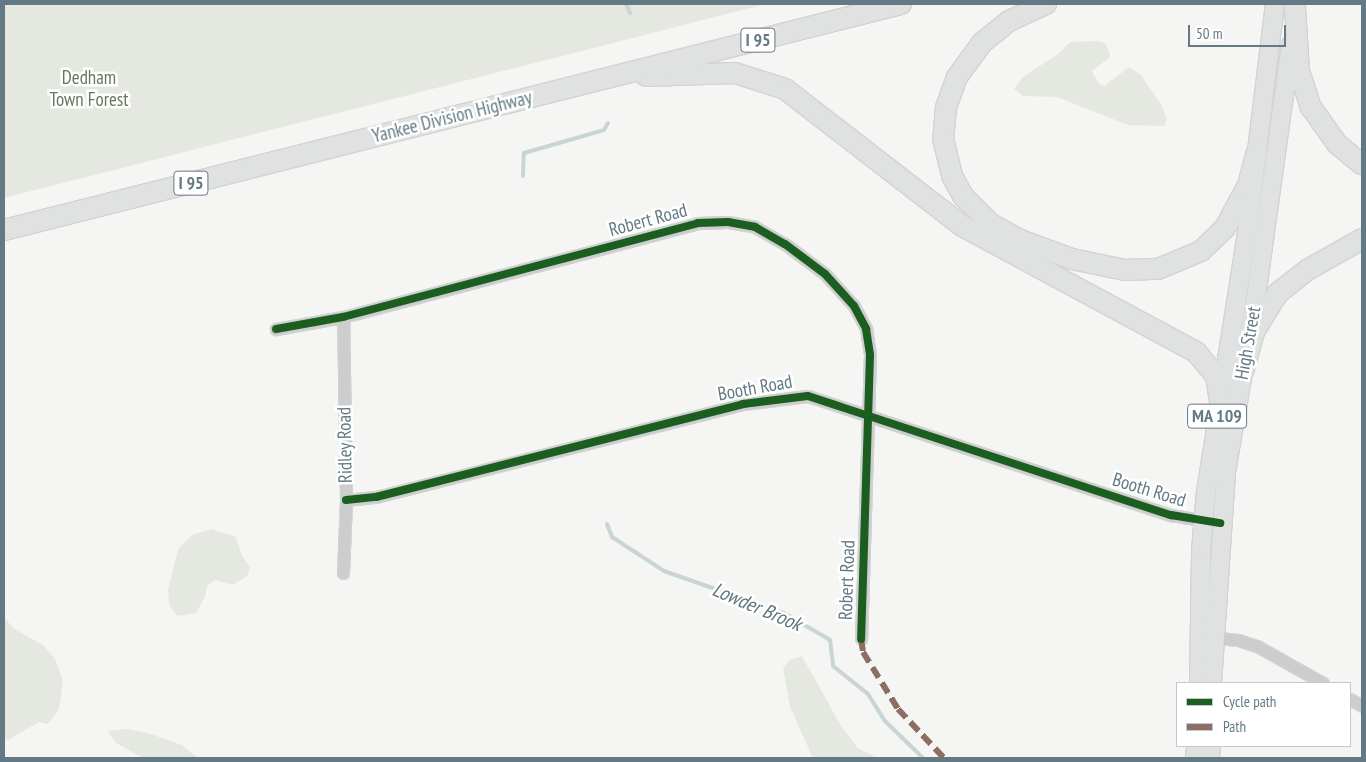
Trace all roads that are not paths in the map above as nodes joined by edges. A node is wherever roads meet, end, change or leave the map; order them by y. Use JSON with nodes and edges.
{"nodes":[{"id":1,"x":901,"y":4,"type":"edge"},
{"id":2,"x":1046,"y":4,"type":"edge"},
{"id":3,"x":1275,"y":4,"type":"edge"},
{"id":4,"x":1296,"y":6,"type":"edge"},
{"id":5,"x":614,"y":76,"type":"junction"},
{"id":6,"x":1257,"y":152,"type":"junction"},
{"id":7,"x":1362,"y":164,"type":"edge"},
{"id":8,"x":4,"y":230,"type":"edge"},
{"id":9,"x":1362,"y":239,"type":"edge"},
{"id":10,"x":343,"y":317,"type":"junction"},
{"id":11,"x":276,"y":328,"type":"dead end"},
{"id":12,"x":1243,"y":372,"type":"junction"},
{"id":13,"x":1220,"y":400,"type":"junction"},
{"id":14,"x":868,"y":414,"type":"junction"},
{"id":15,"x":346,"y":500,"type":"junction"},
{"id":16,"x":1203,"y":521,"type":"junction"},
{"id":17,"x":1220,"y":523,"type":"junction"},
{"id":18,"x":343,"y":573,"type":"dead end"},
{"id":19,"x":1208,"y":637,"type":"junction"},
{"id":20,"x":861,"y":639,"type":"dead end"},
{"id":21,"x":1199,"y":682,"type":"edge"},
{"id":22,"x":1212,"y":682,"type":"edge"},
{"id":23,"x":1321,"y":682,"type":"edge"},
{"id":24,"x":1351,"y":699,"type":"edge"},
{"id":25,"x":1362,"y":706,"type":"edge"}],
"edges":[{"from":1,"to":5,"type":"highway","name":"Yankee Division Highway","number":"I 95"},
{"from":2,"to":6,"type":"highway"},
{"from":3,"to":6,"type":"main road","name":"High Street","number":"MA 109"},
{"from":4,"to":7,"type":"highway"},
{"from":4,"to":12,"type":"main road","name":"High Street","number":"MA 109"},
{"from":5,"to":8,"type":"highway","name":"Yankee Division Highway","number":"I 95"},
{"from":5,"to":13,"type":"highway"},
{"from":6,"to":13,"type":"main road","name":"High Street","number":"MA 109"},
{"from":9,"to":12,"type":"highway"},
{"from":10,"to":11,"type":"street","name":"Robert Road"},
{"from":10,"to":14,"type":"street","name":"Robert Road"},
{"from":10,"to":15,"type":"street","name":"Ridley Road"},
{"from":12,"to":17,"type":"main road","name":"High Street","number":"MA 109"},
{"from":13,"to":16,"type":"main road","name":"High Street","number":"MA 109"},
{"from":14,"to":15,"type":"street","name":"Booth Road"},
{"from":14,"to":16,"type":"street","name":"Booth Road"},
{"from":14,"to":20,"type":"street","name":"Robert Road"},
{"from":15,"to":18,"type":"street","name":"Ridley Road"},
{"from":16,"to":17,"type":"street","name":"Booth Road"},
{"from":16,"to":19,"type":"main road","name":"High Street","number":"MA 109"},
{"from":17,"to":19,"type":"main road","name":"High Street","number":"MA 109"},
{"from":19,"to":21,"type":"main road","name":"High Street","number":"MA 109"},
{"from":19,"to":22,"type":"main road","name":"High Street","number":"MA 109"},
{"from":19,"to":23,"type":"street"},
{"from":24,"to":25,"type":"street"}]}
